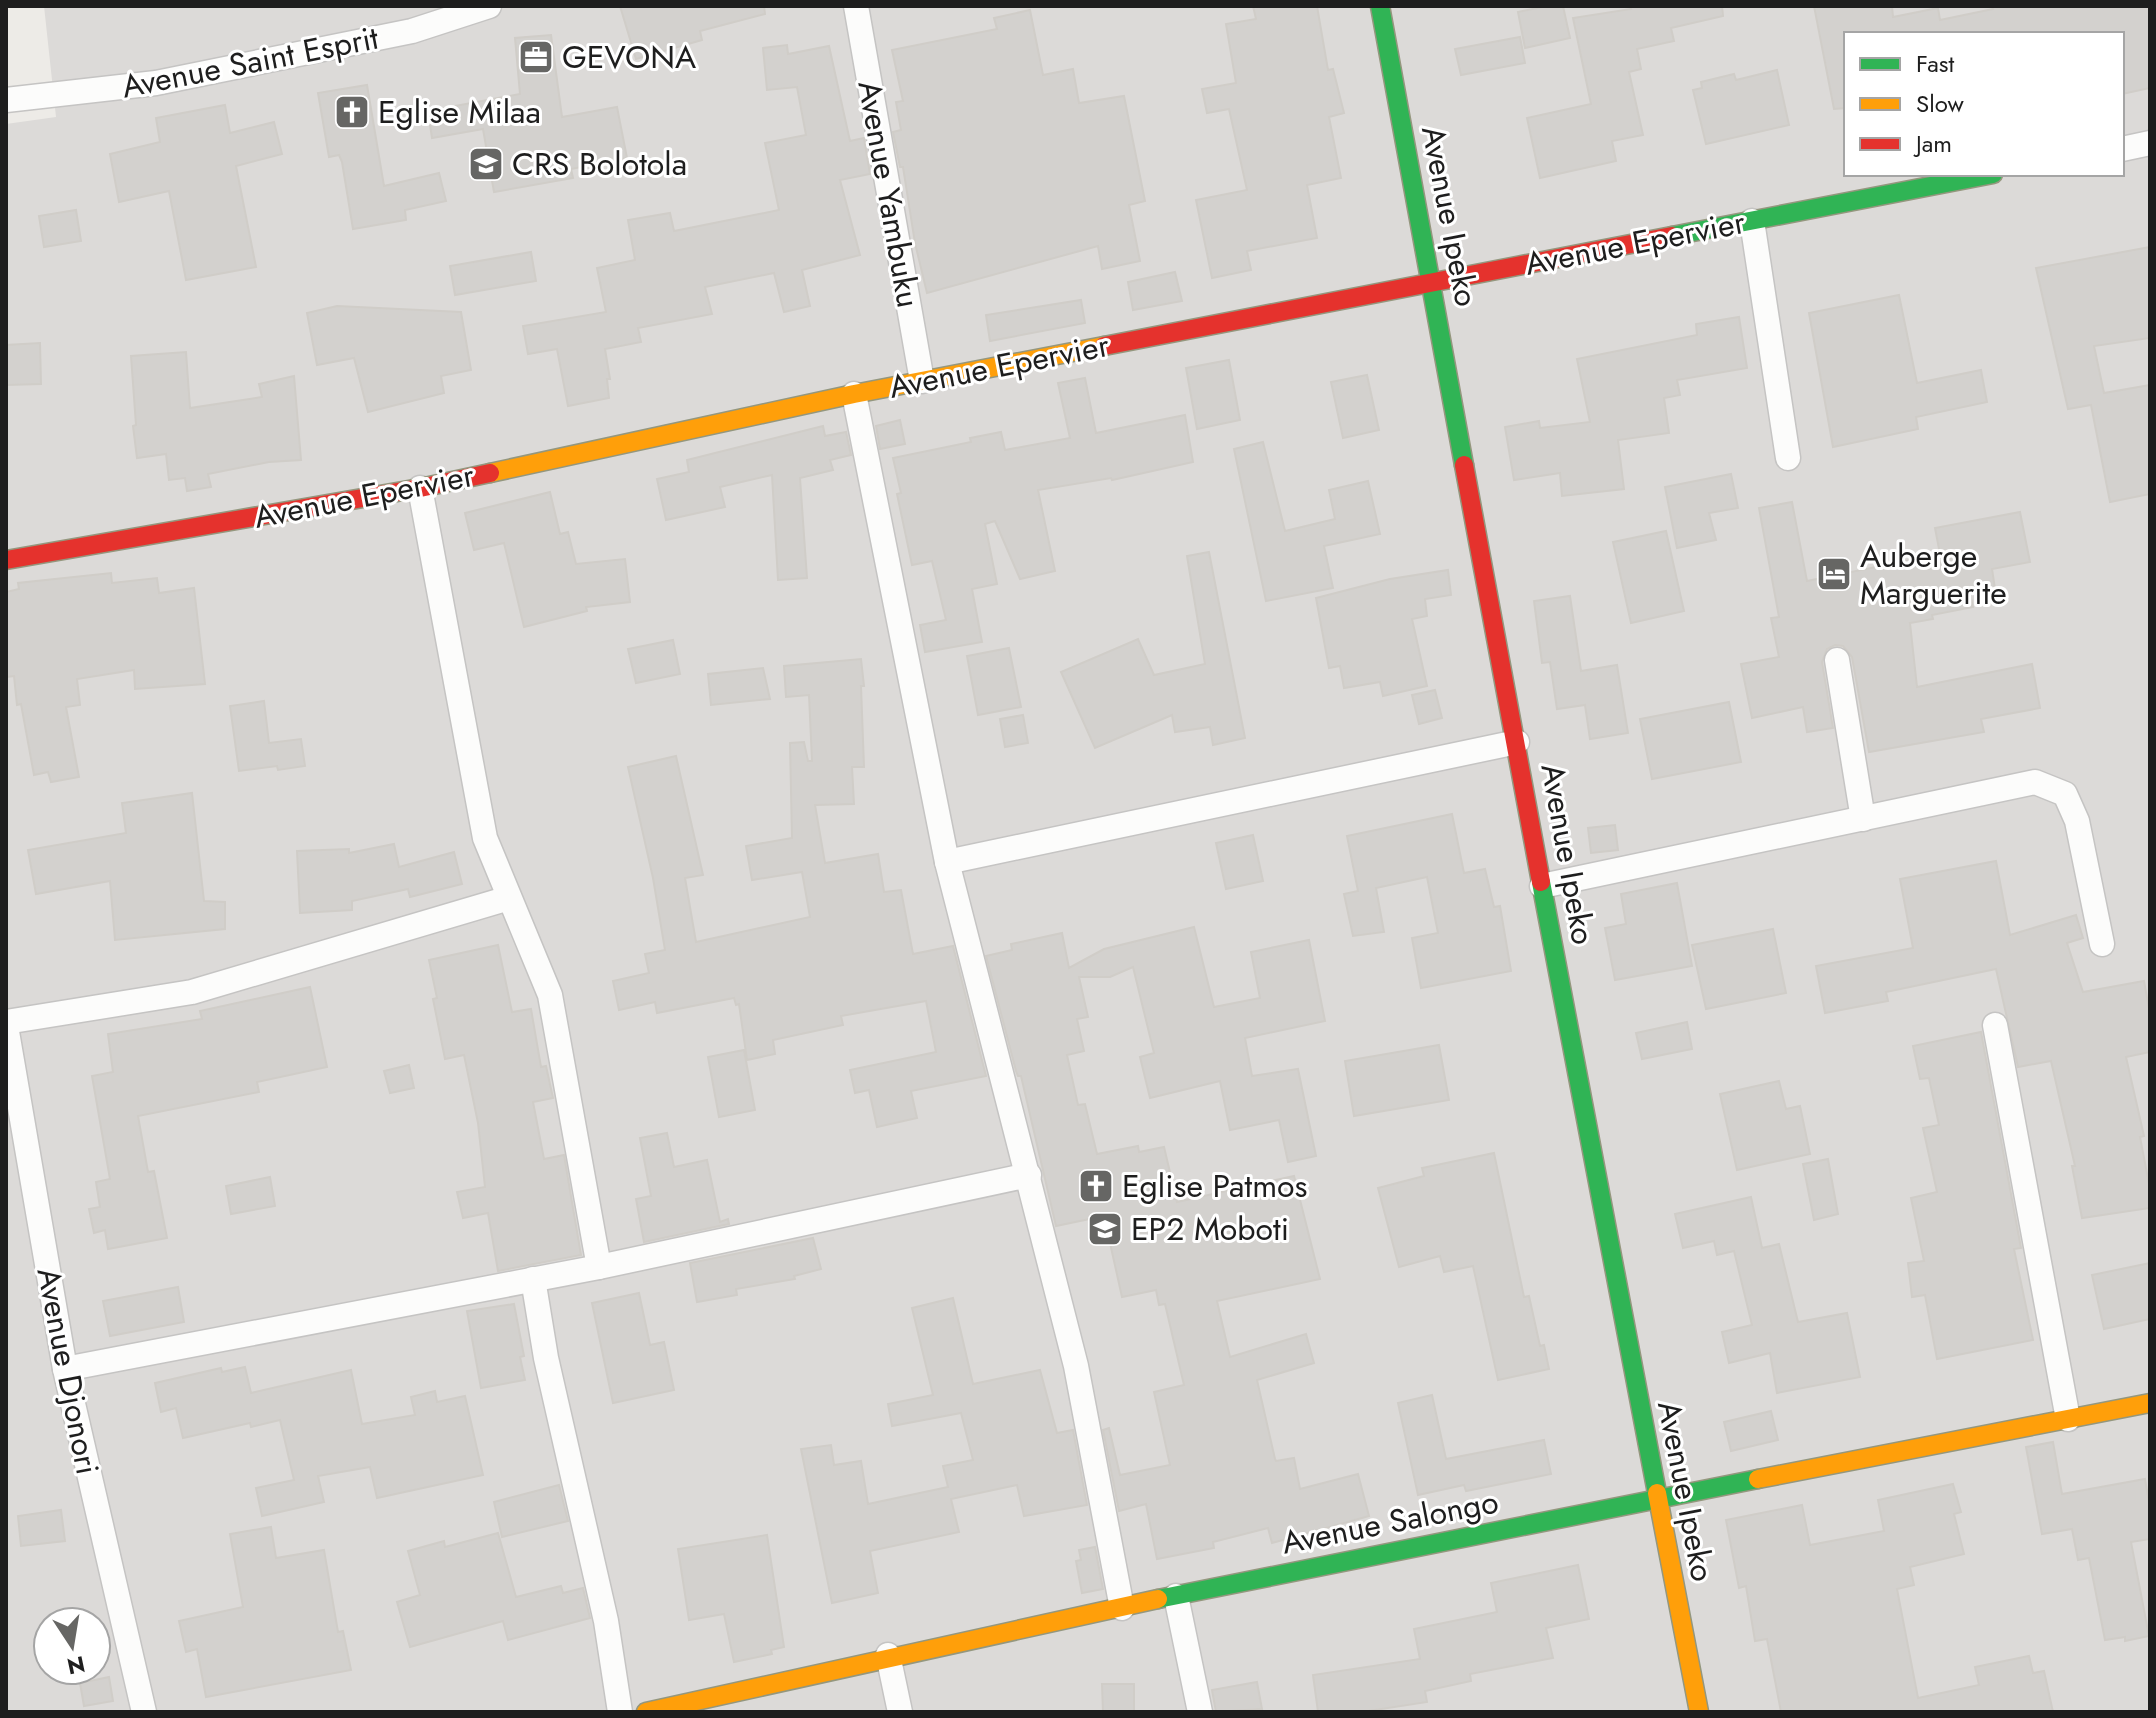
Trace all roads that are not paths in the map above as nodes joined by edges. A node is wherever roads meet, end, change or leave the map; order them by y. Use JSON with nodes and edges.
{"nodes":[{"id":1,"x":489,"y":6,"type":"edge"},
{"id":2,"x":856,"y":6,"type":"edge"},
{"id":3,"x":1380,"y":6,"type":"edge"},
{"id":4,"x":6,"y":100,"type":"edge"},
{"id":5,"x":2150,"y":143,"type":"edge"},
{"id":6,"x":2124,"y":149,"type":"edge"},
{"id":7,"x":1983,"y":176,"type":"edge"},
{"id":8,"x":1752,"y":221,"type":"junction"},
{"id":9,"x":1432,"y":281,"type":"junction"},
{"id":10,"x":922,"y":381,"type":"junction"},
{"id":11,"x":854,"y":394,"type":"junction"},
{"id":12,"x":1788,"y":458,"type":"dead end"},
{"id":13,"x":420,"y":488,"type":"junction"},
{"id":14,"x":6,"y":560,"type":"edge"},
{"id":15,"x":1837,"y":660,"type":"dead end"},
{"id":16,"x":1517,"y":742,"type":"junction"},
{"id":17,"x":1863,"y":819,"type":"junction"},
{"id":18,"x":947,"y":862,"type":"junction"},
{"id":19,"x":1542,"y":886,"type":"junction"},
{"id":20,"x":509,"y":898,"type":"junction"},
{"id":21,"x":2102,"y":944,"type":"dead end"},
{"id":22,"x":6,"y":1024,"type":"edge"},
{"id":23,"x":1995,"y":1025,"type":"dead end"},
{"id":24,"x":1029,"y":1175,"type":"junction"},
{"id":25,"x":599,"y":1267,"type":"junction"},
{"id":26,"x":533,"y":1279,"type":"junction"},
{"id":27,"x":65,"y":1369,"type":"junction"},
{"id":28,"x":2150,"y":1403,"type":"edge"},
{"id":29,"x":2068,"y":1419,"type":"junction"},
{"id":30,"x":1657,"y":1498,"type":"junction"},
{"id":31,"x":1176,"y":1596,"type":"junction"},
{"id":32,"x":1122,"y":1608,"type":"junction"},
{"id":33,"x":888,"y":1655,"type":"junction"},
{"id":34,"x":144,"y":1712,"type":"edge"},
{"id":35,"x":620,"y":1712,"type":"edge"},
{"id":36,"x":646,"y":1712,"type":"edge"},
{"id":37,"x":900,"y":1712,"type":"edge"},
{"id":38,"x":1200,"y":1712,"type":"edge"},
{"id":39,"x":1699,"y":1712,"type":"edge"}],
"edges":[{"from":1,"to":4,"type":"street","name":"Avenue Saint Esprit"},
{"from":2,"to":10,"type":"street","name":"Avenue Yambuku"},
{"from":3,"to":9,"type":"street","name":"Avenue Ipeko"},
{"from":5,"to":6,"type":"street"},
{"from":7,"to":8,"type":"street","name":"Avenue Epervier"},
{"from":8,"to":9,"type":"street","name":"Avenue Epervier"},
{"from":8,"to":12,"type":"street"},
{"from":9,"to":10,"type":"street","name":"Avenue Epervier"},
{"from":9,"to":16,"type":"street","name":"Avenue Ipeko"},
{"from":10,"to":11,"type":"street","name":"Avenue Epervier"},
{"from":11,"to":13,"type":"street","name":"Avenue Epervier"},
{"from":11,"to":18,"type":"street"},
{"from":13,"to":14,"type":"street","name":"Avenue Epervier"},
{"from":13,"to":20,"type":"street"},
{"from":15,"to":17,"type":"street"},
{"from":16,"to":18,"type":"street"},
{"from":16,"to":19,"type":"street","name":"Avenue Ipeko"},
{"from":17,"to":19,"type":"street"},
{"from":17,"to":21,"type":"street"},
{"from":18,"to":24,"type":"street"},
{"from":19,"to":30,"type":"street","name":"Avenue Ipeko"},
{"from":20,"to":22,"type":"street"},
{"from":20,"to":25,"type":"street"},
{"from":22,"to":27,"type":"street","name":"Avenue Djonori"},
{"from":23,"to":29,"type":"street"},
{"from":24,"to":25,"type":"street"},
{"from":24,"to":32,"type":"street"},
{"from":25,"to":26,"type":"street"},
{"from":26,"to":27,"type":"street"},
{"from":26,"to":35,"type":"street"},
{"from":27,"to":34,"type":"street","name":"Avenue Djonori"},
{"from":28,"to":29,"type":"street","name":"Avenue Salongo"},
{"from":29,"to":30,"type":"street","name":"Avenue Salongo"},
{"from":30,"to":31,"type":"street","name":"Avenue Salongo"},
{"from":30,"to":39,"type":"street","name":"Avenue Ipeko"},
{"from":31,"to":32,"type":"street","name":"Avenue Salongo"},
{"from":31,"to":38,"type":"street"},
{"from":32,"to":33,"type":"street","name":"Avenue Salongo"},
{"from":33,"to":36,"type":"street","name":"Avenue Salongo"},
{"from":33,"to":37,"type":"street"}]}
